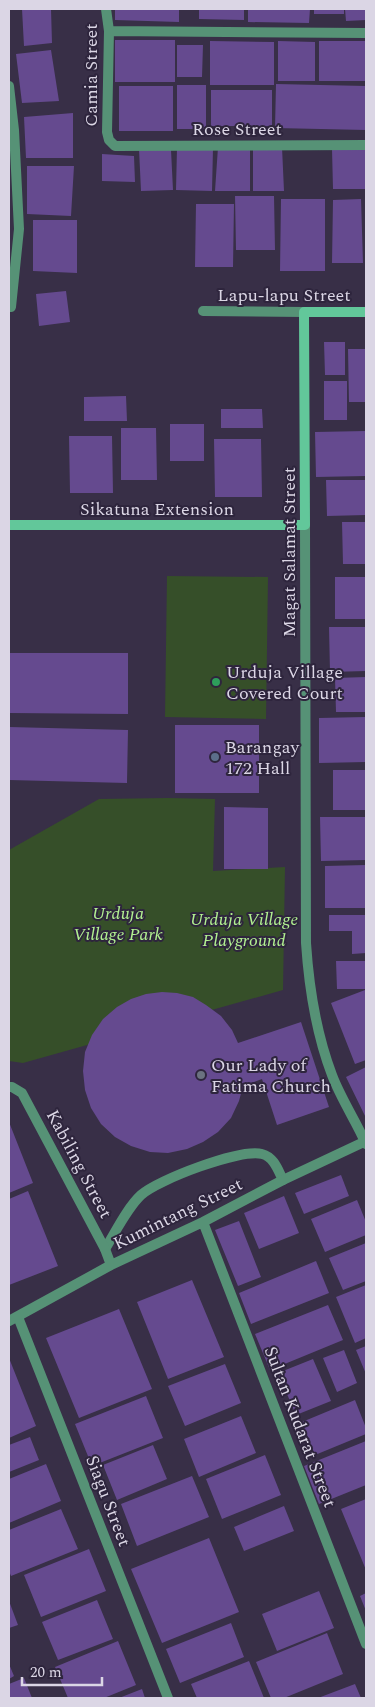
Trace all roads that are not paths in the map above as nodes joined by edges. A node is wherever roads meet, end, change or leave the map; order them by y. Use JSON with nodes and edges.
{"nodes":[{"id":1,"x":106,"y":9,"type":"edge"},
{"id":2,"x":109,"y":31,"type":"junction"},
{"id":3,"x":366,"y":33,"type":"edge"},
{"id":4,"x":9,"y":86,"type":"edge"},
{"id":5,"x":12,"y":130,"type":"edge"},
{"id":6,"x":109,"y":140,"type":"joint"},
{"id":7,"x":366,"y":145,"type":"edge"},
{"id":8,"x":11,"y":307,"type":"dead end"},
{"id":9,"x":202,"y":311,"type":"dead end"},
{"id":10,"x":304,"y":312,"type":"junction"},
{"id":11,"x":366,"y":312,"type":"edge"},
{"id":12,"x":305,"y":524,"type":"junction"},
{"id":13,"x":9,"y":525,"type":"edge"},
{"id":14,"x":9,"y":1087,"type":"edge"},
{"id":15,"x":366,"y":1142,"type":"edge"},
{"id":16,"x":283,"y":1180,"type":"junction"},
{"id":17,"x":202,"y":1222,"type":"junction"},
{"id":18,"x":105,"y":1249,"type":"junction"},
{"id":19,"x":111,"y":1265,"type":"junction"},
{"id":20,"x":14,"y":1319,"type":"edge"},
{"id":21,"x":366,"y":1644,"type":"edge"},
{"id":22,"x":168,"y":1698,"type":"edge"}],
"edges":[{"from":1,"to":2,"type":"street","name":"Camia Street"},
{"from":2,"to":3,"type":"street"},
{"from":2,"to":6,"type":"street","name":"Camia Street"},
{"from":4,"to":5,"type":"street"},
{"from":5,"to":8,"type":"street"},
{"from":6,"to":7,"type":"street","name":"Rose Street"},
{"from":9,"to":10,"type":"street","name":"Lapu-lapu Street"},
{"from":10,"to":11,"type":"street","name":"Lapu-lapu Street"},
{"from":10,"to":12,"type":"street","name":"Magat Salamat Street"},
{"from":12,"to":13,"type":"street","name":"Sikatuna Extension"},
{"from":12,"to":15,"type":"street","name":"Magat Salamat Street"},
{"from":14,"to":18,"type":"street","name":"Kabiling Street"},
{"from":15,"to":16,"type":"street","name":"Kumintang Street"},
{"from":16,"to":17,"type":"street","name":"Kumintang Street"},
{"from":16,"to":18,"type":"street"},
{"from":17,"to":19,"type":"street","name":"Kumintang Street"},
{"from":17,"to":21,"type":"street","name":"Sultan Kudarat Street"},
{"from":18,"to":19,"type":"street","name":"Kabiling Street"},
{"from":19,"to":20,"type":"street","name":"Kumintang Street"},
{"from":20,"to":22,"type":"street","name":"Siagu Street"}]}
